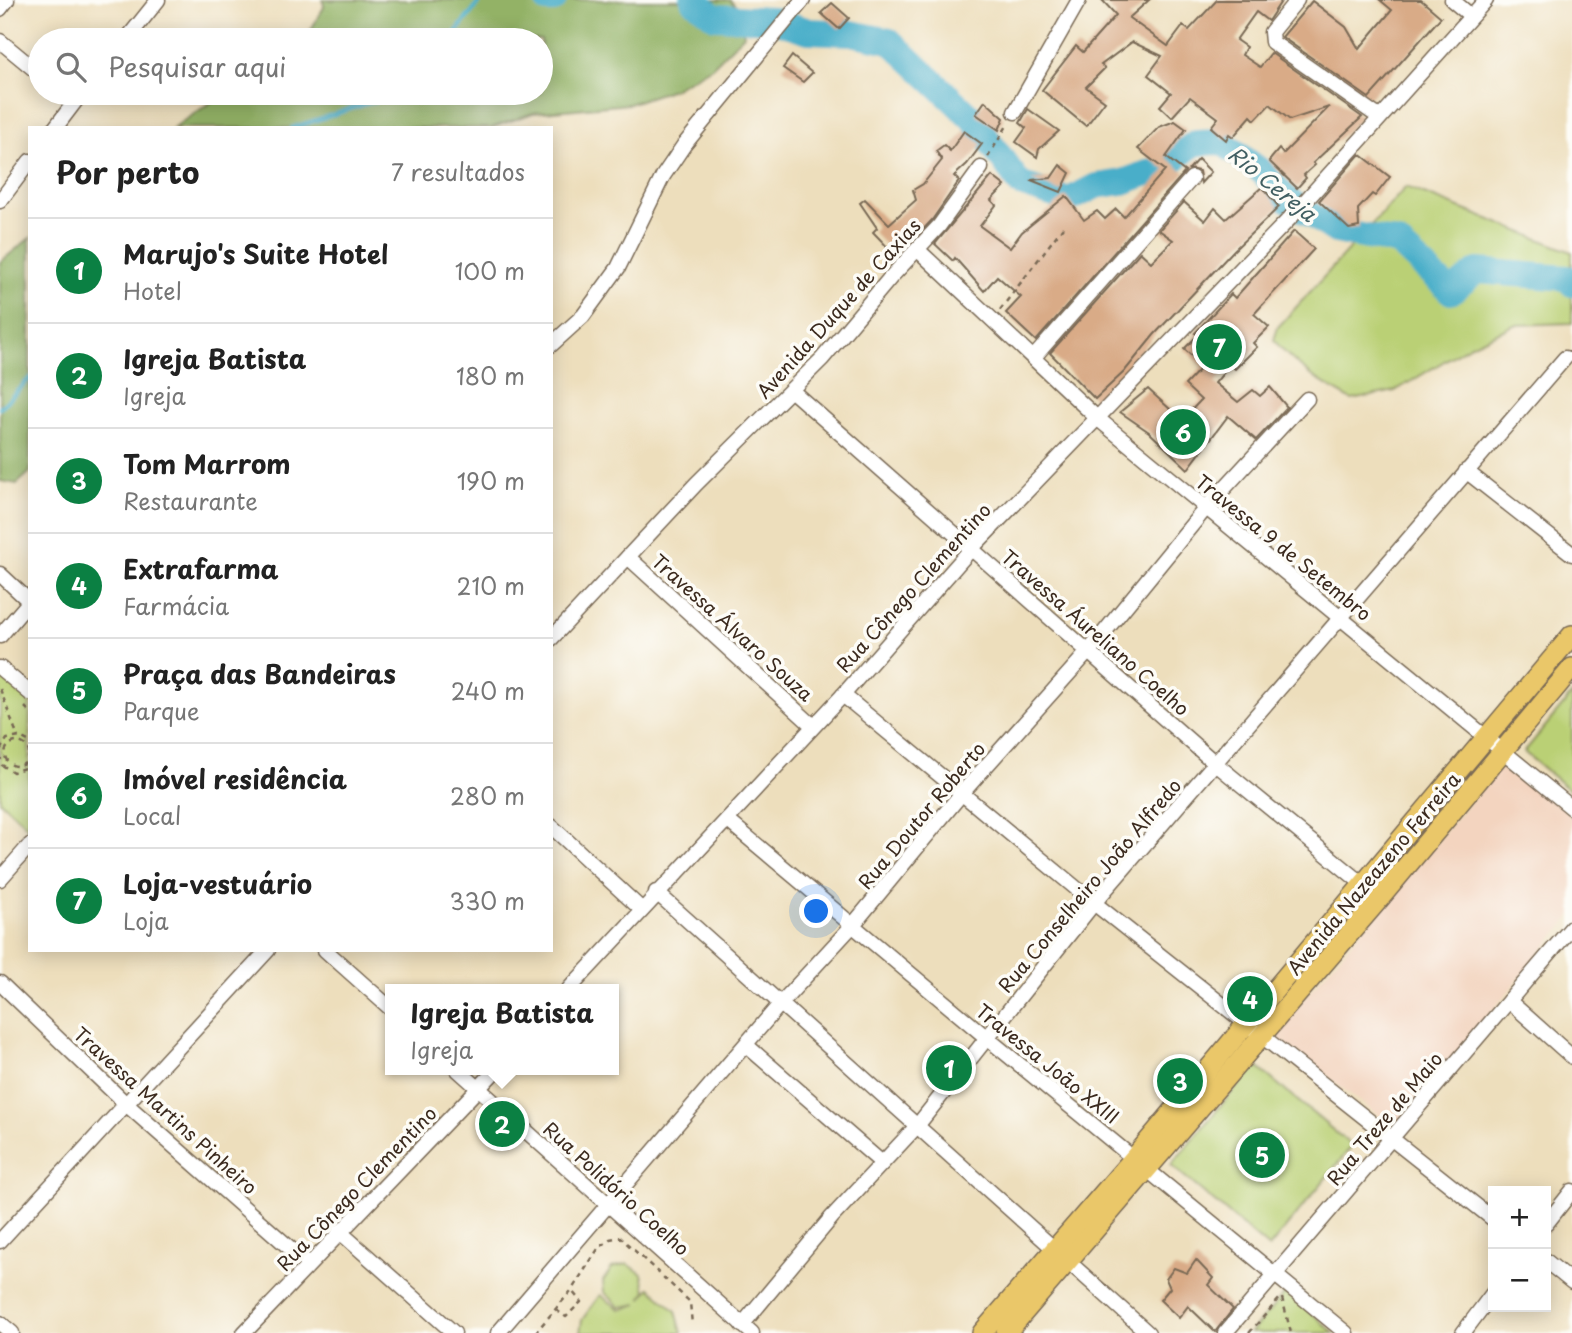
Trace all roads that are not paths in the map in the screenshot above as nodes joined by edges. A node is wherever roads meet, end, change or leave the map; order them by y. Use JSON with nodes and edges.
{"nodes":[{"id":1,"x":7,"y":0,"type":"edge"},
{"id":2,"x":158,"y":0,"type":"edge"},
{"id":3,"x":803,"y":0,"type":"edge"},
{"id":4,"x":1079,"y":0,"type":"edge"},
{"id":5,"x":1297,"y":0,"type":"edge"},
{"id":6,"x":1452,"y":0,"type":"edge"},
{"id":7,"x":1486,"y":0,"type":"edge"},
{"id":8,"x":0,"y":9,"type":"edge"},
{"id":9,"x":1471,"y":16,"type":"junction"},
{"id":10,"x":136,"y":28,"type":"edge"},
{"id":11,"x":0,"y":41,"type":"edge"},
{"id":12,"x":28,"y":64,"type":"edge"},
{"id":13,"x":69,"y":105,"type":"edge"},
{"id":14,"x":1015,"y":112,"type":"road end"},
{"id":15,"x":1379,"y":117,"type":"junction"},
{"id":16,"x":56,"y":126,"type":"edge"},
{"id":17,"x":28,"y":164,"type":"edge"},
{"id":18,"x":981,"y":168,"type":"road end"},
{"id":19,"x":1192,"y":178,"type":"dead end"},
{"id":20,"x":0,"y":201,"type":"edge"},
{"id":21,"x":918,"y":250,"type":"junction"},
{"id":22,"x":553,"y":343,"type":"edge"},
{"id":23,"x":1034,"y":358,"type":"junction"},
{"id":24,"x":1565,"y":358,"type":"dead end"},
{"id":25,"x":791,"y":390,"type":"junction"},
{"id":26,"x":1307,"y":399,"type":"dead end"},
{"id":27,"x":1097,"y":418,"type":"junction"},
{"id":28,"x":1466,"y":471,"type":"junction"},
{"id":29,"x":1205,"y":509,"type":"junction"},
{"id":30,"x":972,"y":548,"type":"junction"},
{"id":31,"x":1572,"y":554,"type":"edge"},
{"id":32,"x":628,"y":557,"type":"junction"},
{"id":33,"x":0,"y":574,"type":"edge"},
{"id":34,"x":28,"y":599,"type":"edge"},
{"id":35,"x":28,"y":603,"type":"edge"},
{"id":36,"x":1342,"y":618,"type":"junction"},
{"id":37,"x":1572,"y":635,"type":"edge"},
{"id":38,"x":0,"y":636,"type":"edge"},
{"id":39,"x":553,"y":637,"type":"edge"},
{"id":40,"x":1088,"y":652,"type":"junction"},
{"id":41,"x":0,"y":668,"type":"edge"},
{"id":42,"x":1572,"y":668,"type":"edge"},
{"id":43,"x":28,"y":691,"type":"edge"},
{"id":44,"x":843,"y":695,"type":"junction"},
{"id":45,"x":812,"y":725,"type":"junction"},
{"id":46,"x":1496,"y":744,"type":"junction"},
{"id":47,"x":1216,"y":764,"type":"junction"},
{"id":48,"x":962,"y":793,"type":"junction"},
{"id":49,"x":1572,"y":808,"type":"edge"},
{"id":50,"x":727,"y":820,"type":"junction"},
{"id":51,"x":553,"y":828,"type":"edge"},
{"id":52,"x":28,"y":847,"type":"edge"},
{"id":53,"x":0,"y":879,"type":"edge"},
{"id":54,"x":1362,"y":883,"type":"junction"},
{"id":55,"x":656,"y":892,"type":"junction"},
{"id":56,"x":1380,"y":898,"type":"junction"},
{"id":57,"x":1094,"y":903,"type":"junction"},
{"id":58,"x":641,"y":909,"type":"junction"},
{"id":59,"x":852,"y":926,"type":"junction"},
{"id":60,"x":1572,"y":927,"type":"edge"},
{"id":61,"x":266,"y":952,"type":"edge"},
{"id":62,"x":327,"y":952,"type":"edge"},
{"id":63,"x":0,"y":983,"type":"edge"},
{"id":64,"x":574,"y":984,"type":"edge"},
{"id":65,"x":1509,"y":1001,"type":"junction"},
{"id":66,"x":781,"y":1003,"type":"junction"},
{"id":67,"x":385,"y":1004,"type":"edge"},
{"id":68,"x":1254,"y":1029,"type":"junction"},
{"id":69,"x":987,"y":1038,"type":"junction"},
{"id":70,"x":746,"y":1045,"type":"junction"},
{"id":71,"x":1572,"y":1057,"type":"edge"},
{"id":72,"x":464,"y":1075,"type":"edge"},
{"id":73,"x":491,"y":1075,"type":"edge"},
{"id":74,"x":479,"y":1088,"type":"junction"},
{"id":75,"x":126,"y":1104,"type":"junction"},
{"id":76,"x":916,"y":1126,"type":"junction"},
{"id":77,"x":1390,"y":1139,"type":"junction"},
{"id":78,"x":882,"y":1163,"type":"junction"},
{"id":79,"x":1141,"y":1163,"type":"junction"},
{"id":80,"x":1572,"y":1191,"type":"edge"},
{"id":81,"x":608,"y":1207,"type":"junction"},
{"id":82,"x":1488,"y":1215,"type":"edge"},
{"id":83,"x":1551,"y":1218,"type":"edge"},
{"id":84,"x":339,"y":1231,"type":"junction"},
{"id":85,"x":0,"y":1241,"type":"edge"},
{"id":86,"x":1060,"y":1257,"type":"junction"},
{"id":87,"x":308,"y":1264,"type":"junction"},
{"id":88,"x":1551,"y":1265,"type":"edge"},
{"id":89,"x":1271,"y":1280,"type":"junction"},
{"id":90,"x":1572,"y":1282,"type":"edge"},
{"id":91,"x":1488,"y":1300,"type":"edge"},
{"id":92,"x":0,"y":1323,"type":"edge"},
{"id":93,"x":747,"y":1329,"type":"edge"},
{"id":94,"x":12,"y":1333,"type":"edge"},
{"id":95,"x":244,"y":1333,"type":"edge"},
{"id":96,"x":454,"y":1333,"type":"edge"},
{"id":97,"x":499,"y":1333,"type":"edge"},
{"id":98,"x":982,"y":1333,"type":"edge"},
{"id":99,"x":1006,"y":1333,"type":"edge"},
{"id":100,"x":1148,"y":1333,"type":"edge"},
{"id":101,"x":1225,"y":1333,"type":"edge"},
{"id":102,"x":1346,"y":1333,"type":"edge"},
{"id":103,"x":1463,"y":1333,"type":"edge"}],
"edges":[{"from":1,"to":8,"type":"street"},
{"from":2,"to":10,"type":"street"},
{"from":3,"to":22,"type":"street"},
{"from":4,"to":14,"type":"street"},
{"from":5,"to":15,"type":"street"},
{"from":6,"to":9,"type":"street"},
{"from":7,"to":9,"type":"street"},
{"from":9,"to":15,"type":"street"},
{"from":11,"to":12,"type":"street"},
{"from":13,"to":16,"type":"street"},
{"from":15,"to":27,"type":"street","name":"Rua Cônego Clementino"},
{"from":17,"to":20,"type":"street"},
{"from":18,"to":21,"type":"street","name":"Avenida Duque de Caxias"},
{"from":19,"to":23,"type":"street"},
{"from":21,"to":23,"type":"street","name":"Travessa 9 de Setembro"},
{"from":21,"to":25,"type":"street","name":"Avenida Duque de Caxias"},
{"from":23,"to":27,"type":"street","name":"Travessa 9 de Setembro"},
{"from":24,"to":28,"type":"street","name":"Rua Conselheiro João Alfredo"},
{"from":25,"to":30,"type":"street","name":"Travessa Áureliano Coelho"},
{"from":25,"to":32,"type":"street","name":"Avenida Duque de Caxias"},
{"from":26,"to":29,"type":"street","name":"Rua Doutor Roberto"},
{"from":27,"to":29,"type":"street","name":"Travessa 9 de Setembro"},
{"from":27,"to":30,"type":"street","name":"Rua Cônego Clementino"},
{"from":28,"to":31,"type":"street"},
{"from":28,"to":36,"type":"street","name":"Rua Conselheiro João Alfredo"},
{"from":29,"to":36,"type":"street","name":"Travessa 9 de Setembro"},
{"from":29,"to":40,"type":"street","name":"Rua Doutor Roberto"},
{"from":30,"to":40,"type":"street","name":"Travessa Áureliano Coelho"},
{"from":30,"to":44,"type":"street","name":"Rua Cônego Clementino"},
{"from":32,"to":39,"type":"street","name":"Avenida Duque de Caxias"},
{"from":32,"to":45,"type":"street","name":"Travessa Álvaro Souza"},
{"from":33,"to":34,"type":"street"},
{"from":35,"to":38,"type":"street"},
{"from":36,"to":46,"type":"street","name":"Travessa 9 de Setembro"},
{"from":36,"to":47,"type":"street","name":"Rua Conselheiro João Alfredo"},
{"from":37,"to":46,"type":"main road","name":"Avenida Nazeazeno Ferreira"},
{"from":40,"to":47,"type":"street","name":"Travessa Áureliano Coelho"},
{"from":40,"to":48,"type":"street","name":"Rua Doutor Roberto"},
{"from":41,"to":43,"type":"street"},
{"from":42,"to":46,"type":"main road","name":"Avenida Nazeazeno Ferreira"},
{"from":44,"to":45,"type":"street","name":"Rua Cônego Clementino"},
{"from":44,"to":48,"type":"street"},
{"from":45,"to":50,"type":"street","name":"Rua Cônego Clementino"},
{"from":46,"to":49,"type":"street","name":"Travessa 9 de Setembro"},
{"from":46,"to":54,"type":"main road","name":"Avenida Nazeazeno Ferreira"},
{"from":46,"to":56,"type":"main road","name":"Avenida Nazeazeno Ferreira"},
{"from":47,"to":54,"type":"street","name":"Travessa Áureliano Coelho"},
{"from":47,"to":57,"type":"street","name":"Rua Conselheiro João Alfredo"},
{"from":48,"to":57,"type":"street"},
{"from":48,"to":59,"type":"street","name":"Rua Doutor Roberto"},
{"from":50,"to":55,"type":"street","name":"Rua Cônego Clementino"},
{"from":50,"to":59,"type":"street","name":"Travessa João XXIII"},
{"from":51,"to":58,"type":"street"},
{"from":52,"to":53,"type":"street"},
{"from":54,"to":56,"type":"street","name":"Travessa Áureliano Coelho"},
{"from":54,"to":68,"type":"main road","name":"Avenida Nazeazeno Ferreira"},
{"from":55,"to":58,"type":"street","name":"Rua Cônego Clementino"},
{"from":55,"to":66,"type":"street"},
{"from":56,"to":68,"type":"main road","name":"Avenida Nazeazeno Ferreira"},
{"from":57,"to":68,"type":"street"},
{"from":57,"to":69,"type":"street","name":"Rua Conselheiro João Alfredo"},
{"from":58,"to":64,"type":"street","name":"Rua Cônego Clementino"},
{"from":59,"to":66,"type":"street","name":"Rua Doutor Roberto"},
{"from":59,"to":69,"type":"street","name":"Travessa João XXIII"},
{"from":60,"to":65,"type":"street","name":"Rua Treze de Maio"},
{"from":61,"to":75,"type":"street"},
{"from":62,"to":67,"type":"street"},
{"from":63,"to":75,"type":"street","name":"Travessa Martins Pinheiro"},
{"from":65,"to":71,"type":"street"},
{"from":65,"to":77,"type":"street","name":"Rua Treze de Maio"},
{"from":66,"to":70,"type":"street","name":"Rua Doutor Roberto"},
{"from":66,"to":76,"type":"street"},
{"from":68,"to":77,"type":"street"},
{"from":68,"to":79,"type":"main road","name":"Avenida Nazeazeno Ferreira"},
{"from":69,"to":76,"type":"street","name":"Rua Conselheiro João Alfredo"},
{"from":69,"to":79,"type":"street","name":"Travessa João XXIII"},
{"from":70,"to":78,"type":"street"},
{"from":70,"to":81,"type":"street","name":"Rua Doutor Roberto"},
{"from":72,"to":74,"type":"street","name":"Rua Polidório Coelho"},
{"from":73,"to":74,"type":"street","name":"Rua Cônego Clementino"},
{"from":74,"to":81,"type":"street","name":"Rua Polidório Coelho"},
{"from":74,"to":84,"type":"street","name":"Rua Cônego Clementino"},
{"from":75,"to":85,"type":"street"},
{"from":75,"to":87,"type":"street","name":"Travessa Martins Pinheiro"},
{"from":76,"to":78,"type":"street","name":"Rua Conselheiro João Alfredo"},
{"from":76,"to":86,"type":"street"},
{"from":77,"to":82,"type":"street"},
{"from":77,"to":89,"type":"street","name":"Rua Treze de Maio"},
{"from":78,"to":93,"type":"street","name":"Rua Conselheiro João Alfredo"},
{"from":79,"to":86,"type":"main road","name":"Avenida Nazeazeno Ferreira"},
{"from":79,"to":89,"type":"street","name":"Travessa João XXIII"},
{"from":80,"to":83,"type":"street"},
{"from":81,"to":93,"type":"street","name":"Rua Polidório Coelho"},
{"from":81,"to":97,"type":"street","name":"Rua Doutor Roberto"},
{"from":84,"to":87,"type":"street","name":"Rua Cônego Clementino"},
{"from":84,"to":96,"type":"street"},
{"from":86,"to":98,"type":"main road","name":"Avenida Nazeazeno Ferreira"},
{"from":86,"to":99,"type":"main road","name":"Avenida Nazeazeno Ferreira"},
{"from":86,"to":100,"type":"street"},
{"from":87,"to":95,"type":"street","name":"Rua Cônego Clementino"},
{"from":88,"to":90,"type":"street"},
{"from":89,"to":101,"type":"street","name":"Rua Treze de Maio"},
{"from":89,"to":102,"type":"street","name":"Travessa João XXIII"},
{"from":91,"to":103,"type":"street"},
{"from":92,"to":94,"type":"street"}]}
